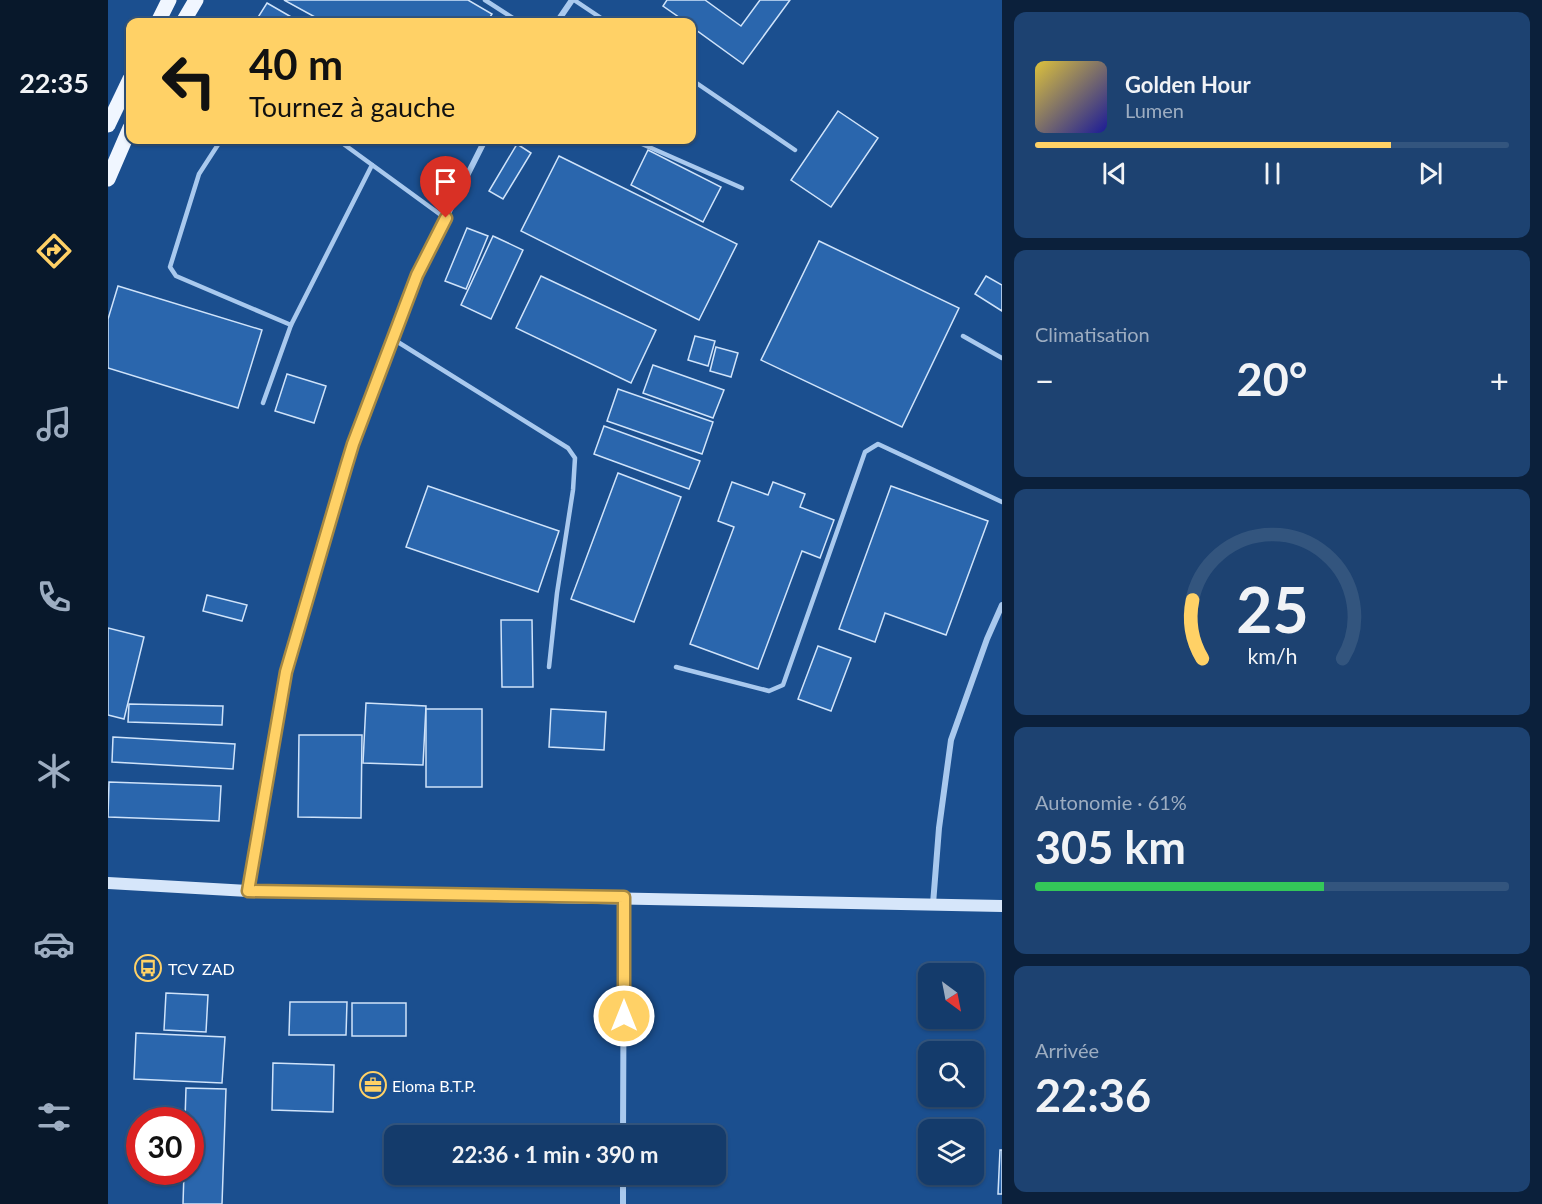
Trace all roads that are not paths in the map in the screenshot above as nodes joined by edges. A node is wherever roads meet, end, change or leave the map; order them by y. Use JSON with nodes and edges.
{"nodes":[{"id":1,"x":169,"y":0,"type":"edge"},
{"id":2,"x":196,"y":0,"type":"edge"},
{"id":3,"x":486,"y":0,"type":"edge"},
{"id":4,"x":573,"y":0,"type":"edge"},
{"id":5,"x":160,"y":18,"type":"edge"},
{"id":6,"x":185,"y":18,"type":"edge"},
{"id":7,"x":513,"y":18,"type":"edge"},
{"id":8,"x":560,"y":18,"type":"edge"},
{"id":9,"x":601,"y":18,"type":"edge"},
{"id":10,"x":696,"y":83,"type":"edge"},
{"id":11,"x":126,"y":87,"type":"edge"},
{"id":12,"x":108,"y":125,"type":"edge"},
{"id":13,"x":126,"y":137,"type":"edge"},
{"id":14,"x":218,"y":144,"type":"edge"},
{"id":15,"x":343,"y":144,"type":"edge"},
{"id":16,"x":483,"y":144,"type":"edge"},
{"id":17,"x":642,"y":144,"type":"edge"},
{"id":18,"x":795,"y":150,"type":"dead end"},
{"id":19,"x":372,"y":165,"type":"junction"},
{"id":20,"x":108,"y":179,"type":"edge"},
{"id":21,"x":742,"y":188,"type":"dead end"},
{"id":22,"x":446,"y":218,"type":"junction"},
{"id":23,"x":291,"y":325,"type":"junction"},
{"id":24,"x":963,"y":336,"type":"dead end"},
{"id":25,"x":393,"y":339,"type":"junction"},
{"id":26,"x":1002,"y":358,"type":"edge"},
{"id":27,"x":263,"y":403,"type":"dead end"},
{"id":28,"x":1002,"y":502,"type":"edge"},
{"id":29,"x":1002,"y":605,"type":"edge"},
{"id":30,"x":549,"y":667,"type":"dead end"},
{"id":31,"x":676,"y":667,"type":"dead end"},
{"id":32,"x":108,"y":883,"type":"edge"},
{"id":33,"x":248,"y":891,"type":"junction"},
{"id":34,"x":624,"y":897,"type":"junction"},
{"id":35,"x":933,"y":904,"type":"junction"},
{"id":36,"x":1002,"y":906,"type":"edge"},
{"id":37,"x":623,"y":1125,"type":"edge"},
{"id":38,"x":623,"y":1185,"type":"edge"},
{"id":39,"x":623,"y":1204,"type":"edge"}],
"edges":[{"from":1,"to":5,"type":"main road"},
{"from":2,"to":6,"type":"main road"},
{"from":3,"to":7,"type":"lane"},
{"from":4,"to":8,"type":"street"},
{"from":4,"to":9,"type":"lane"},
{"from":10,"to":18,"type":"lane"},
{"from":11,"to":12,"type":"main road"},
{"from":13,"to":20,"type":"main road"},
{"from":14,"to":23,"type":"lane"},
{"from":15,"to":19,"type":"lane"},
{"from":16,"to":22,"type":"street"},
{"from":17,"to":21,"type":"lane"},
{"from":19,"to":22,"type":"lane"},
{"from":19,"to":23,"type":"lane"},
{"from":22,"to":25,"type":"street"},
{"from":23,"to":27,"type":"lane"},
{"from":24,"to":26,"type":"lane"},
{"from":25,"to":30,"type":"lane"},
{"from":25,"to":33,"type":"street"},
{"from":28,"to":31,"type":"lane"},
{"from":29,"to":35,"type":"street"},
{"from":32,"to":33,"type":"main road"},
{"from":33,"to":34,"type":"main road"},
{"from":34,"to":35,"type":"main road"},
{"from":34,"to":37,"type":"street"},
{"from":35,"to":36,"type":"main road"},
{"from":38,"to":39,"type":"street"}]}
